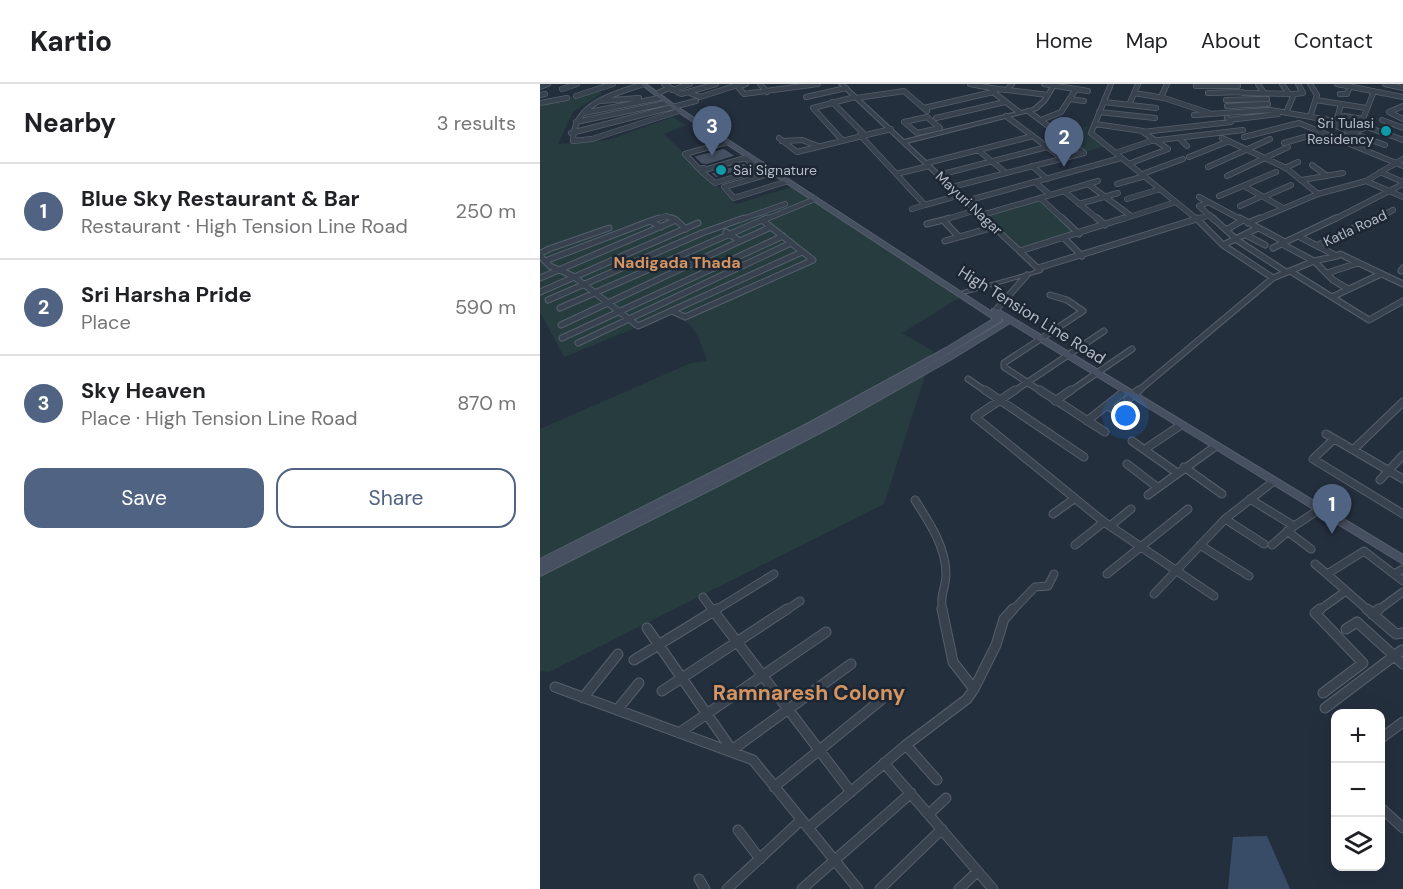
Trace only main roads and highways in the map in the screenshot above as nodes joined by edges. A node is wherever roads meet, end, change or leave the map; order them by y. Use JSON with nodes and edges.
{"nodes":[{"id":1,"x":645,"y":86,"type":"edge"},
{"id":2,"x":659,"y":95,"type":"junction"},
{"id":3,"x":677,"y":108,"type":"junction"},
{"id":4,"x":777,"y":172,"type":"junction"},
{"id":5,"x":881,"y":239,"type":"junction"},
{"id":6,"x":962,"y":293,"type":"junction"},
{"id":7,"x":1006,"y":321,"type":"junction"},
{"id":8,"x":809,"y":431,"type":"junction"},
{"id":9,"x":1317,"y":511,"type":"junction"},
{"id":10,"x":1403,"y":560,"type":"edge"},
{"id":11,"x":540,"y":564,"type":"edge"},
{"id":12,"x":1403,"y":567,"type":"edge"},
{"id":13,"x":540,"y":572,"type":"edge"}],
"edges":[{"from":1,"to":2,"type":"main road","name":"High Tension Line Road"},
{"from":2,"to":3,"type":"main road","name":"High Tension Line Road"},
{"from":2,"to":3,"type":"main road","name":"High Tension Line Road"},
{"from":3,"to":4,"type":"main road","name":"High Tension Line Road"},
{"from":3,"to":4,"type":"main road","name":"High Tension Line Road"},
{"from":4,"to":5,"type":"main road","name":"High Tension Line Road"},
{"from":4,"to":5,"type":"main road","name":"High Tension Line Road"},
{"from":5,"to":6,"type":"main road","name":"High Tension Line Road"},
{"from":6,"to":7,"type":"main road","name":"High Tension Line Road"},
{"from":6,"to":8,"type":"main road"},
{"from":7,"to":8,"type":"main road"},
{"from":7,"to":9,"type":"main road","name":"High Tension Line Road"},
{"from":8,"to":11,"type":"main road"},
{"from":8,"to":13,"type":"main road"},
{"from":9,"to":10,"type":"main road"},
{"from":9,"to":12,"type":"main road"}]}
